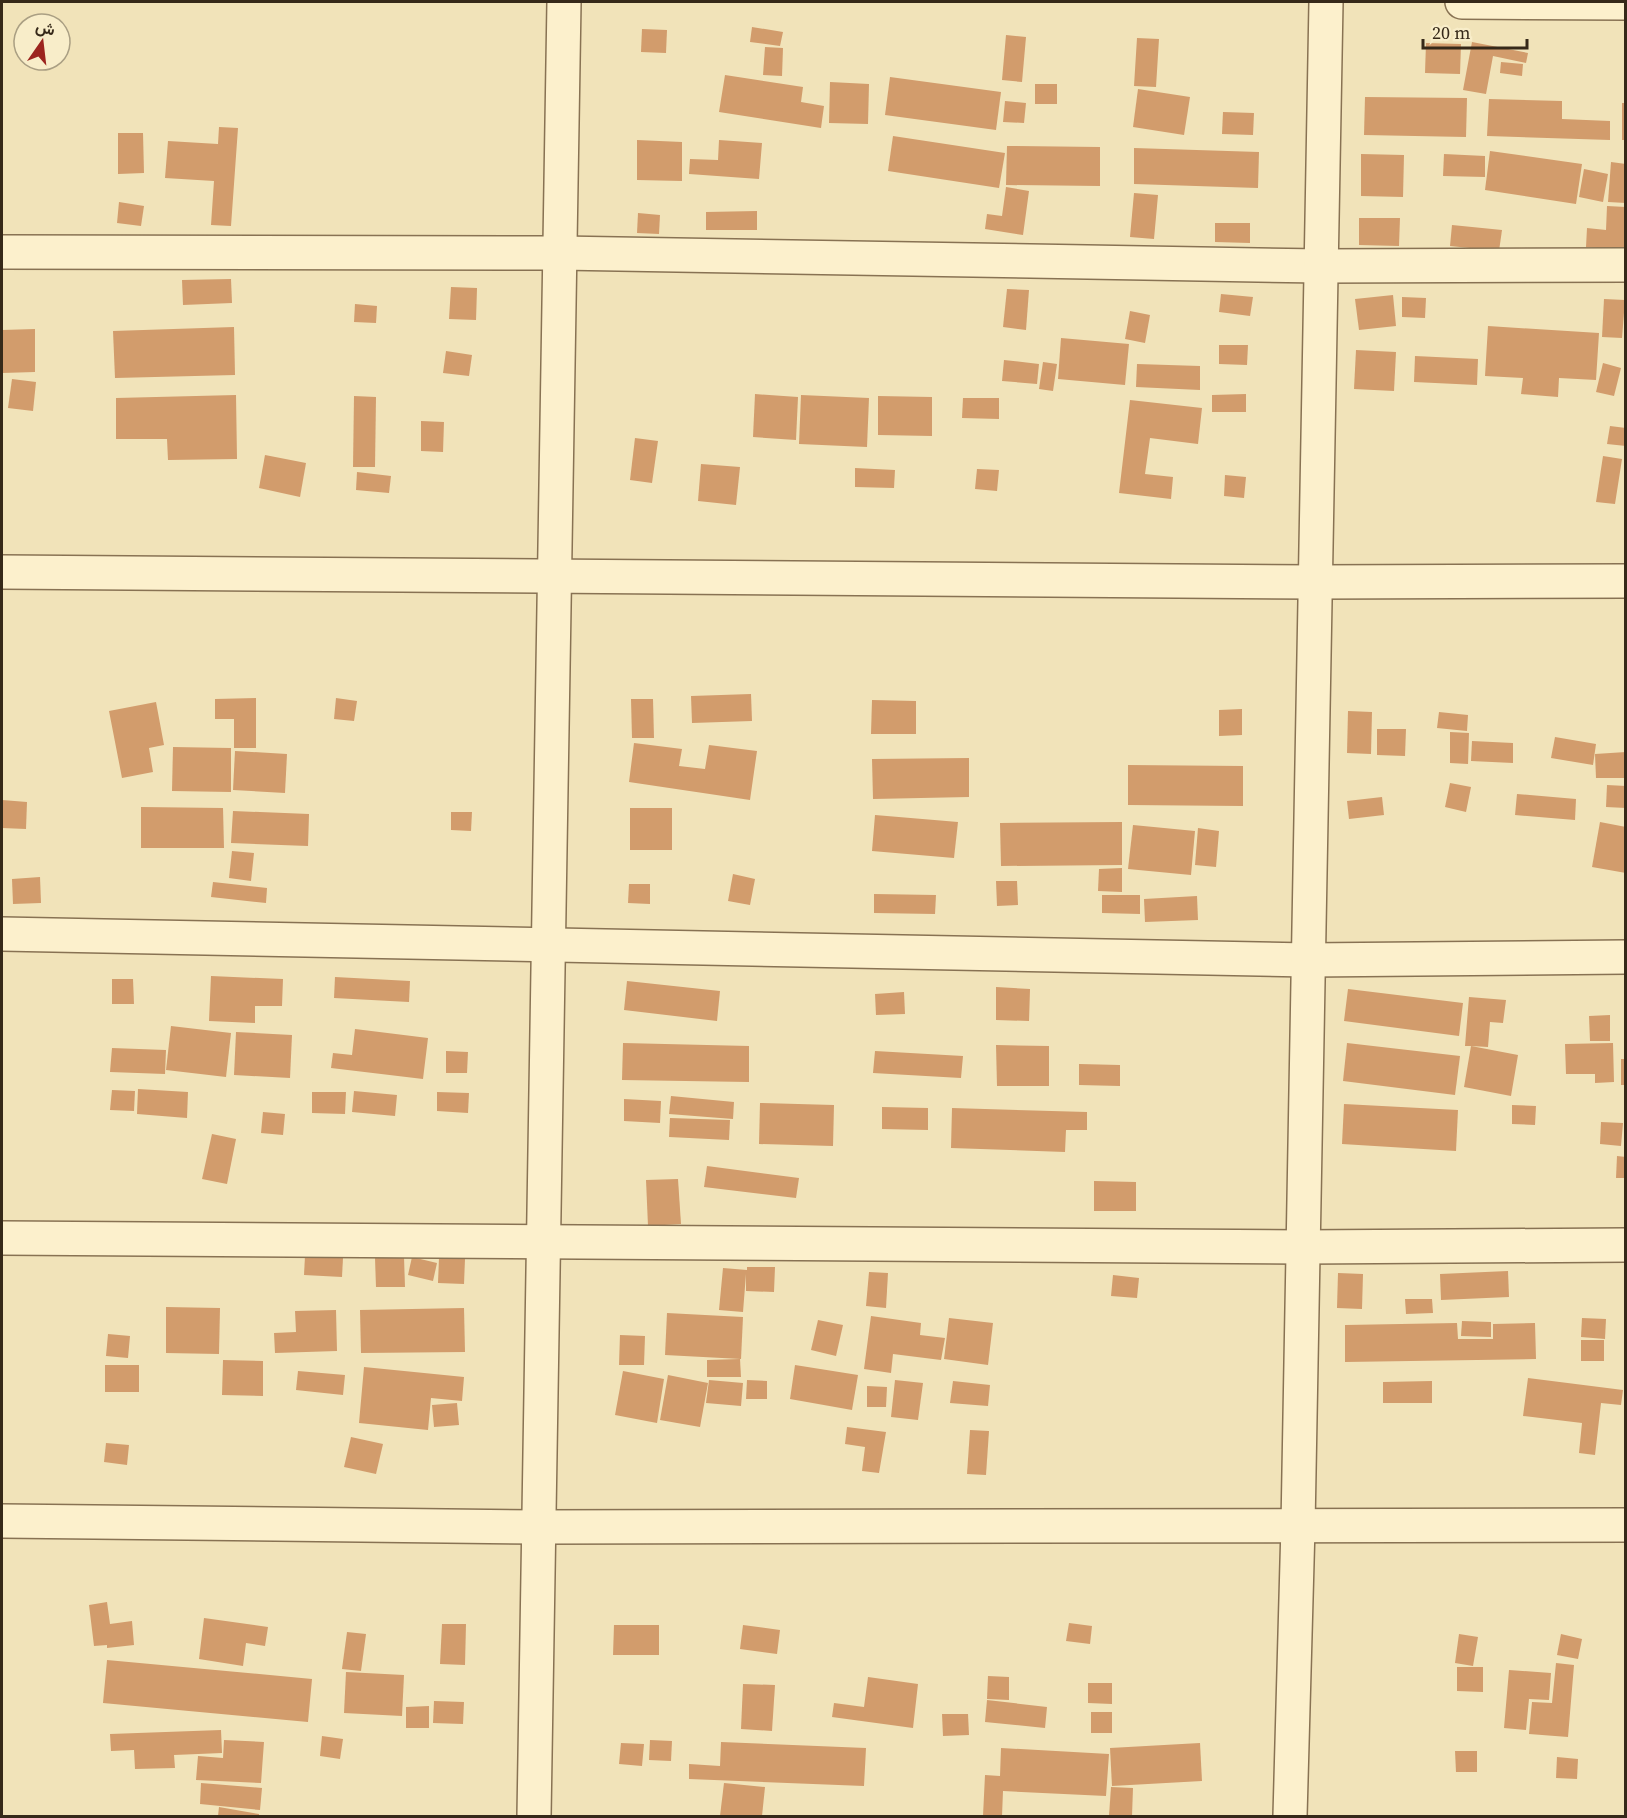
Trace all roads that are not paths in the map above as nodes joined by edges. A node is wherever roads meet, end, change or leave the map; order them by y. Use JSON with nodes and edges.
{"nodes":[{"id":1,"x":564,"y":2,"type":"edge"},
{"id":2,"x":1326,"y":2,"type":"edge"},
{"id":3,"x":1462,"y":2,"type":"edge"},
{"id":4,"x":1626,"y":3,"type":"edge"},
{"id":5,"x":2,"y":252,"type":"edge"},
{"id":6,"x":560,"y":253,"type":"junction"},
{"id":7,"x":1626,"y":265,"type":"edge"},
{"id":8,"x":1321,"y":266,"type":"junction"},
{"id":9,"x":2,"y":572,"type":"edge"},
{"id":10,"x":554,"y":577,"type":"junction"},
{"id":11,"x":1626,"y":581,"type":"edge"},
{"id":12,"x":1315,"y":582,"type":"junction"},
{"id":13,"x":2,"y":934,"type":"edge"},
{"id":14,"x":548,"y":945,"type":"junction"},
{"id":15,"x":1626,"y":957,"type":"edge"},
{"id":16,"x":1308,"y":960,"type":"junction"},
{"id":17,"x":2,"y":1238,"type":"edge"},
{"id":18,"x":543,"y":1243,"type":"junction"},
{"id":19,"x":1626,"y":1245,"type":"edge"},
{"id":20,"x":1303,"y":1247,"type":"junction"},
{"id":21,"x":2,"y":1521,"type":"edge"},
{"id":22,"x":1626,"y":1525,"type":"edge"},
{"id":23,"x":1298,"y":1526,"type":"junction"},
{"id":24,"x":538,"y":1527,"type":"junction"},
{"id":25,"x":534,"y":1816,"type":"edge"},
{"id":26,"x":1290,"y":1816,"type":"edge"}],
"edges":[{"from":1,"to":6,"type":"street"},
{"from":2,"to":8,"type":"street"},
{"from":3,"to":4,"type":"street"},
{"from":5,"to":6,"type":"street"},
{"from":6,"to":8,"type":"street"},
{"from":6,"to":10,"type":"street"},
{"from":7,"to":8,"type":"street"},
{"from":8,"to":12,"type":"street"},
{"from":9,"to":10,"type":"street"},
{"from":10,"to":12,"type":"street"},
{"from":10,"to":14,"type":"street"},
{"from":11,"to":12,"type":"street"},
{"from":12,"to":16,"type":"street"},
{"from":13,"to":14,"type":"street"},
{"from":14,"to":16,"type":"street"},
{"from":14,"to":18,"type":"street"},
{"from":15,"to":16,"type":"street"},
{"from":16,"to":20,"type":"street"},
{"from":17,"to":18,"type":"street"},
{"from":18,"to":20,"type":"street"},
{"from":18,"to":24,"type":"street"},
{"from":19,"to":20,"type":"street"},
{"from":20,"to":23,"type":"street"},
{"from":21,"to":24,"type":"street"},
{"from":22,"to":23,"type":"street"},
{"from":23,"to":24,"type":"street"},
{"from":23,"to":26,"type":"street"},
{"from":24,"to":25,"type":"street"}]}
